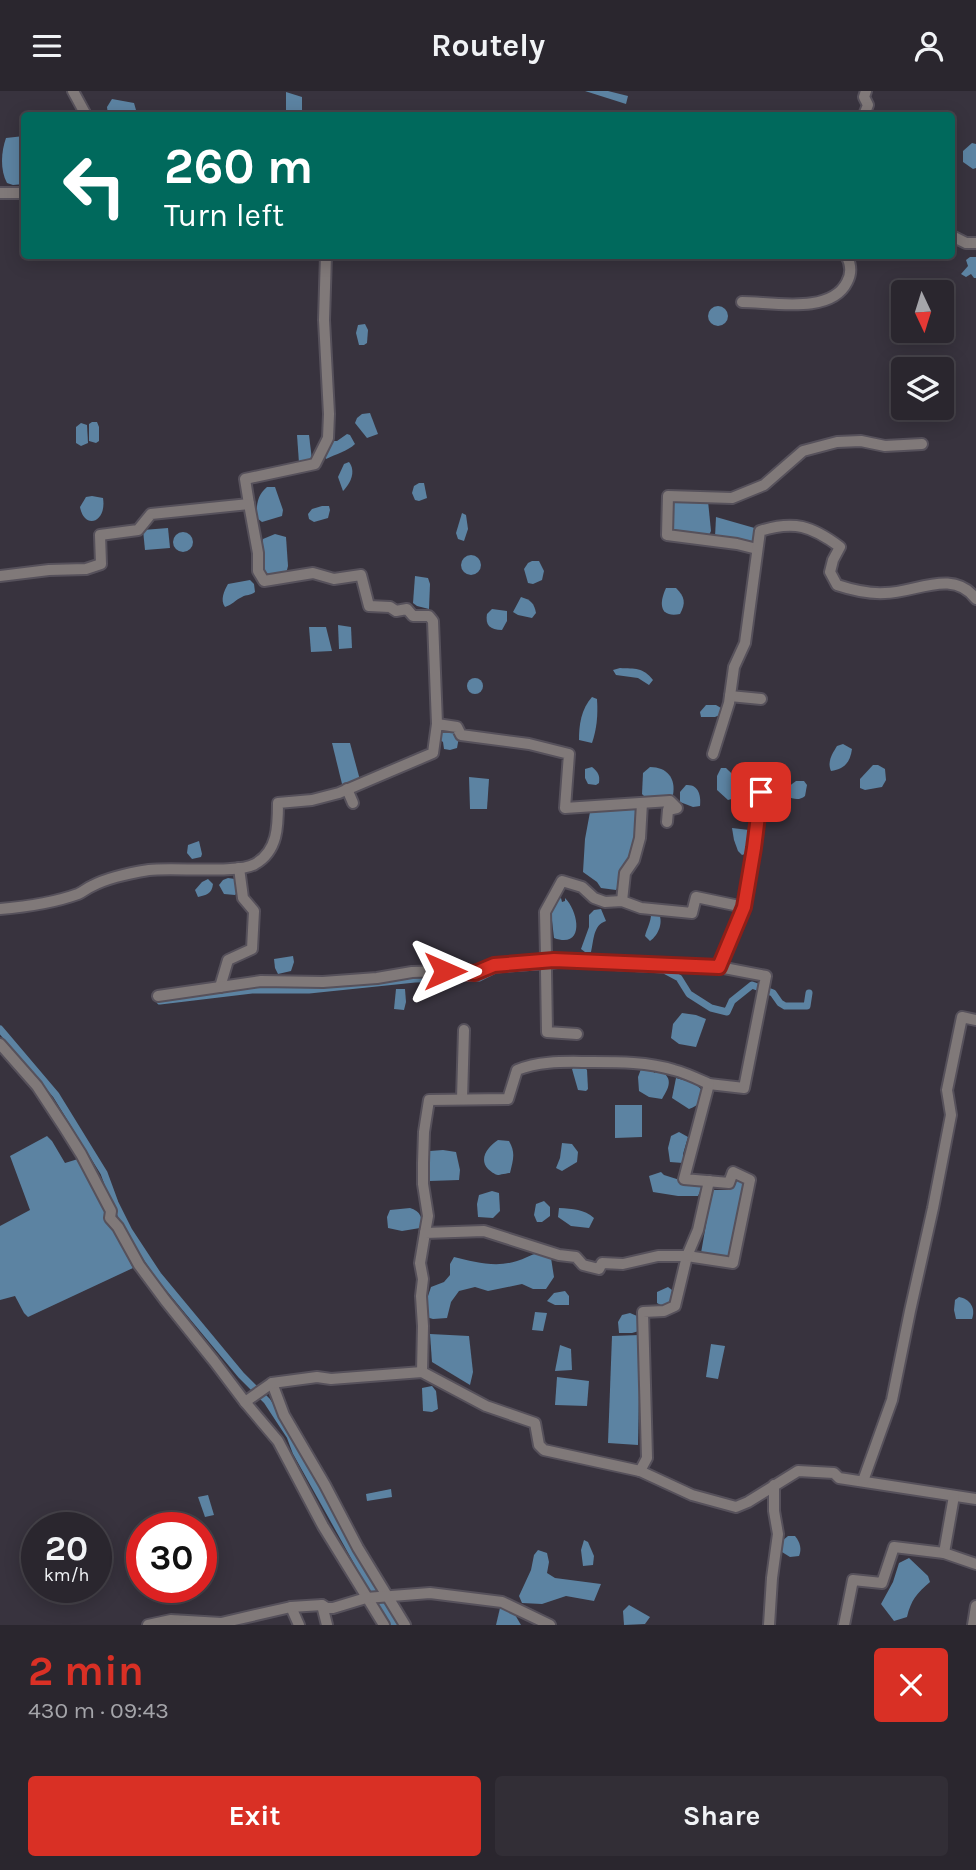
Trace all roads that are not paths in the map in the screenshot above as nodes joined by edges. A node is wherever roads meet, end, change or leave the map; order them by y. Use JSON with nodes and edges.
{"nodes":[{"id":1,"x":73,"y":91,"type":"edge"},
{"id":2,"x":866,"y":91,"type":"edge"},
{"id":3,"x":84,"y":112,"type":"edge"},
{"id":4,"x":865,"y":112,"type":"edge"},
{"id":5,"x":0,"y":193,"type":"edge"},
{"id":6,"x":21,"y":193,"type":"edge"},
{"id":7,"x":955,"y":238,"type":"edge"},
{"id":8,"x":976,"y":243,"type":"edge"},
{"id":9,"x":326,"y":259,"type":"edge"},
{"id":10,"x":848,"y":259,"type":"edge"},
{"id":11,"x":742,"y":302,"type":"dead end"},
{"id":12,"x":922,"y":444,"type":"dead end"},
{"id":13,"x":249,"y":503,"type":"junction"},
{"id":14,"x":757,"y":549,"type":"junction"},
{"id":15,"x":0,"y":576,"type":"edge"},
{"id":16,"x":976,"y":599,"type":"edge"},
{"id":17,"x":730,"y":696,"type":"junction"},
{"id":18,"x":761,"y":699,"type":"dead end"},
{"id":19,"x":437,"y":724,"type":"junction"},
{"id":20,"x":713,"y":754,"type":"dead end"},
{"id":21,"x":347,"y":789,"type":"junction"},
{"id":22,"x":761,"y":792,"type":"dead end"},
{"id":23,"x":353,"y":803,"type":"dead end"},
{"id":24,"x":642,"y":803,"type":"junction"},
{"id":25,"x":667,"y":821,"type":"dead end"},
{"id":26,"x":239,"y":868,"type":"junction"},
{"id":27,"x":622,"y":901,"type":"junction"},
{"id":28,"x":744,"y":907,"type":"junction"},
{"id":29,"x":0,"y":909,"type":"edge"},
{"id":30,"x":719,"y":967,"type":"junction"},
{"id":31,"x":220,"y":987,"type":"junction"},
{"id":32,"x":158,"y":996,"type":"dead end"},
{"id":33,"x":976,"y":1020,"type":"edge"},
{"id":34,"x":464,"y":1030,"type":"dead end"},
{"id":35,"x":578,"y":1034,"type":"dead end"},
{"id":36,"x":0,"y":1044,"type":"edge"},
{"id":37,"x":709,"y":1084,"type":"junction"},
{"id":38,"x":462,"y":1100,"type":"junction"},
{"id":39,"x":709,"y":1181,"type":"junction"},
{"id":40,"x":425,"y":1233,"type":"junction"},
{"id":41,"x":687,"y":1256,"type":"junction"},
{"id":42,"x":422,"y":1372,"type":"junction"},
{"id":43,"x":272,"y":1384,"type":"junction"},
{"id":44,"x":248,"y":1400,"type":"junction"},
{"id":45,"x":640,"y":1471,"type":"junction"},
{"id":46,"x":863,"y":1481,"type":"junction"},
{"id":47,"x":774,"y":1485,"type":"junction"},
{"id":48,"x":954,"y":1496,"type":"junction"},
{"id":49,"x":976,"y":1499,"type":"edge"},
{"id":50,"x":944,"y":1553,"type":"junction"},
{"id":51,"x":976,"y":1564,"type":"edge"},
{"id":52,"x":386,"y":1596,"type":"junction"},
{"id":53,"x":366,"y":1598,"type":"junction"},
{"id":54,"x":322,"y":1605,"type":"junction"},
{"id":55,"x":976,"y":1606,"type":"edge"},
{"id":56,"x":292,"y":1607,"type":"junction"},
{"id":57,"x":200,"y":1623,"type":"edge"},
{"id":58,"x":148,"y":1625,"type":"edge"},
{"id":59,"x":299,"y":1625,"type":"edge"},
{"id":60,"x":327,"y":1625,"type":"edge"},
{"id":61,"x":384,"y":1625,"type":"edge"},
{"id":62,"x":405,"y":1625,"type":"edge"},
{"id":63,"x":550,"y":1625,"type":"edge"},
{"id":64,"x":769,"y":1625,"type":"edge"},
{"id":65,"x":844,"y":1625,"type":"edge"},
{"id":66,"x":973,"y":1625,"type":"edge"}],
"edges":[{"from":1,"to":3,"type":"street"},
{"from":2,"to":4,"type":"street"},
{"from":5,"to":6,"type":"street"},
{"from":7,"to":8,"type":"street"},
{"from":9,"to":13,"type":"street"},
{"from":10,"to":11,"type":"street"},
{"from":12,"to":14,"type":"street"},
{"from":13,"to":15,"type":"street"},
{"from":13,"to":19,"type":"street"},
{"from":14,"to":16,"type":"street"},
{"from":14,"to":17,"type":"street"},
{"from":17,"to":18,"type":"street"},
{"from":17,"to":20,"type":"street"},
{"from":19,"to":21,"type":"street"},
{"from":19,"to":24,"type":"street"},
{"from":21,"to":23,"type":"street"},
{"from":21,"to":26,"type":"street"},
{"from":22,"to":28,"type":"street"},
{"from":24,"to":25,"type":"street"},
{"from":24,"to":27,"type":"street"},
{"from":26,"to":29,"type":"street"},
{"from":26,"to":31,"type":"street"},
{"from":27,"to":28,"type":"street"},
{"from":27,"to":35,"type":"street","bridge":true},
{"from":28,"to":30,"type":"street"},
{"from":30,"to":31,"type":"street"},
{"from":30,"to":37,"type":"street"},
{"from":31,"to":32,"type":"street"},
{"from":33,"to":46,"type":"street"},
{"from":34,"to":38,"type":"street"},
{"from":36,"to":44,"type":"street"},
{"from":37,"to":38,"type":"street"},
{"from":37,"to":39,"type":"street"},
{"from":38,"to":40,"type":"street"},
{"from":39,"to":41,"type":"street"},
{"from":39,"to":41,"type":"street"},
{"from":40,"to":41,"type":"street"},
{"from":40,"to":42,"type":"street"},
{"from":41,"to":45,"type":"street"},
{"from":42,"to":43,"type":"street"},
{"from":42,"to":45,"type":"street"},
{"from":43,"to":44,"type":"street"},
{"from":43,"to":52,"type":"street"},
{"from":44,"to":53,"type":"street"},
{"from":45,"to":47,"type":"street"},
{"from":46,"to":47,"type":"street"},
{"from":46,"to":48,"type":"street"},
{"from":47,"to":64,"type":"street"},
{"from":48,"to":49,"type":"street"},
{"from":48,"to":50,"type":"street"},
{"from":50,"to":51,"type":"street"},
{"from":50,"to":65,"type":"street"},
{"from":52,"to":53,"type":"street"},
{"from":52,"to":62,"type":"street"},
{"from":52,"to":63,"type":"street"},
{"from":53,"to":54,"type":"street"},
{"from":53,"to":61,"type":"street"},
{"from":54,"to":56,"type":"street"},
{"from":54,"to":60,"type":"street"},
{"from":55,"to":66,"type":"street"},
{"from":56,"to":57,"type":"street"},
{"from":56,"to":59,"type":"street"},
{"from":57,"to":58,"type":"street"}]}
